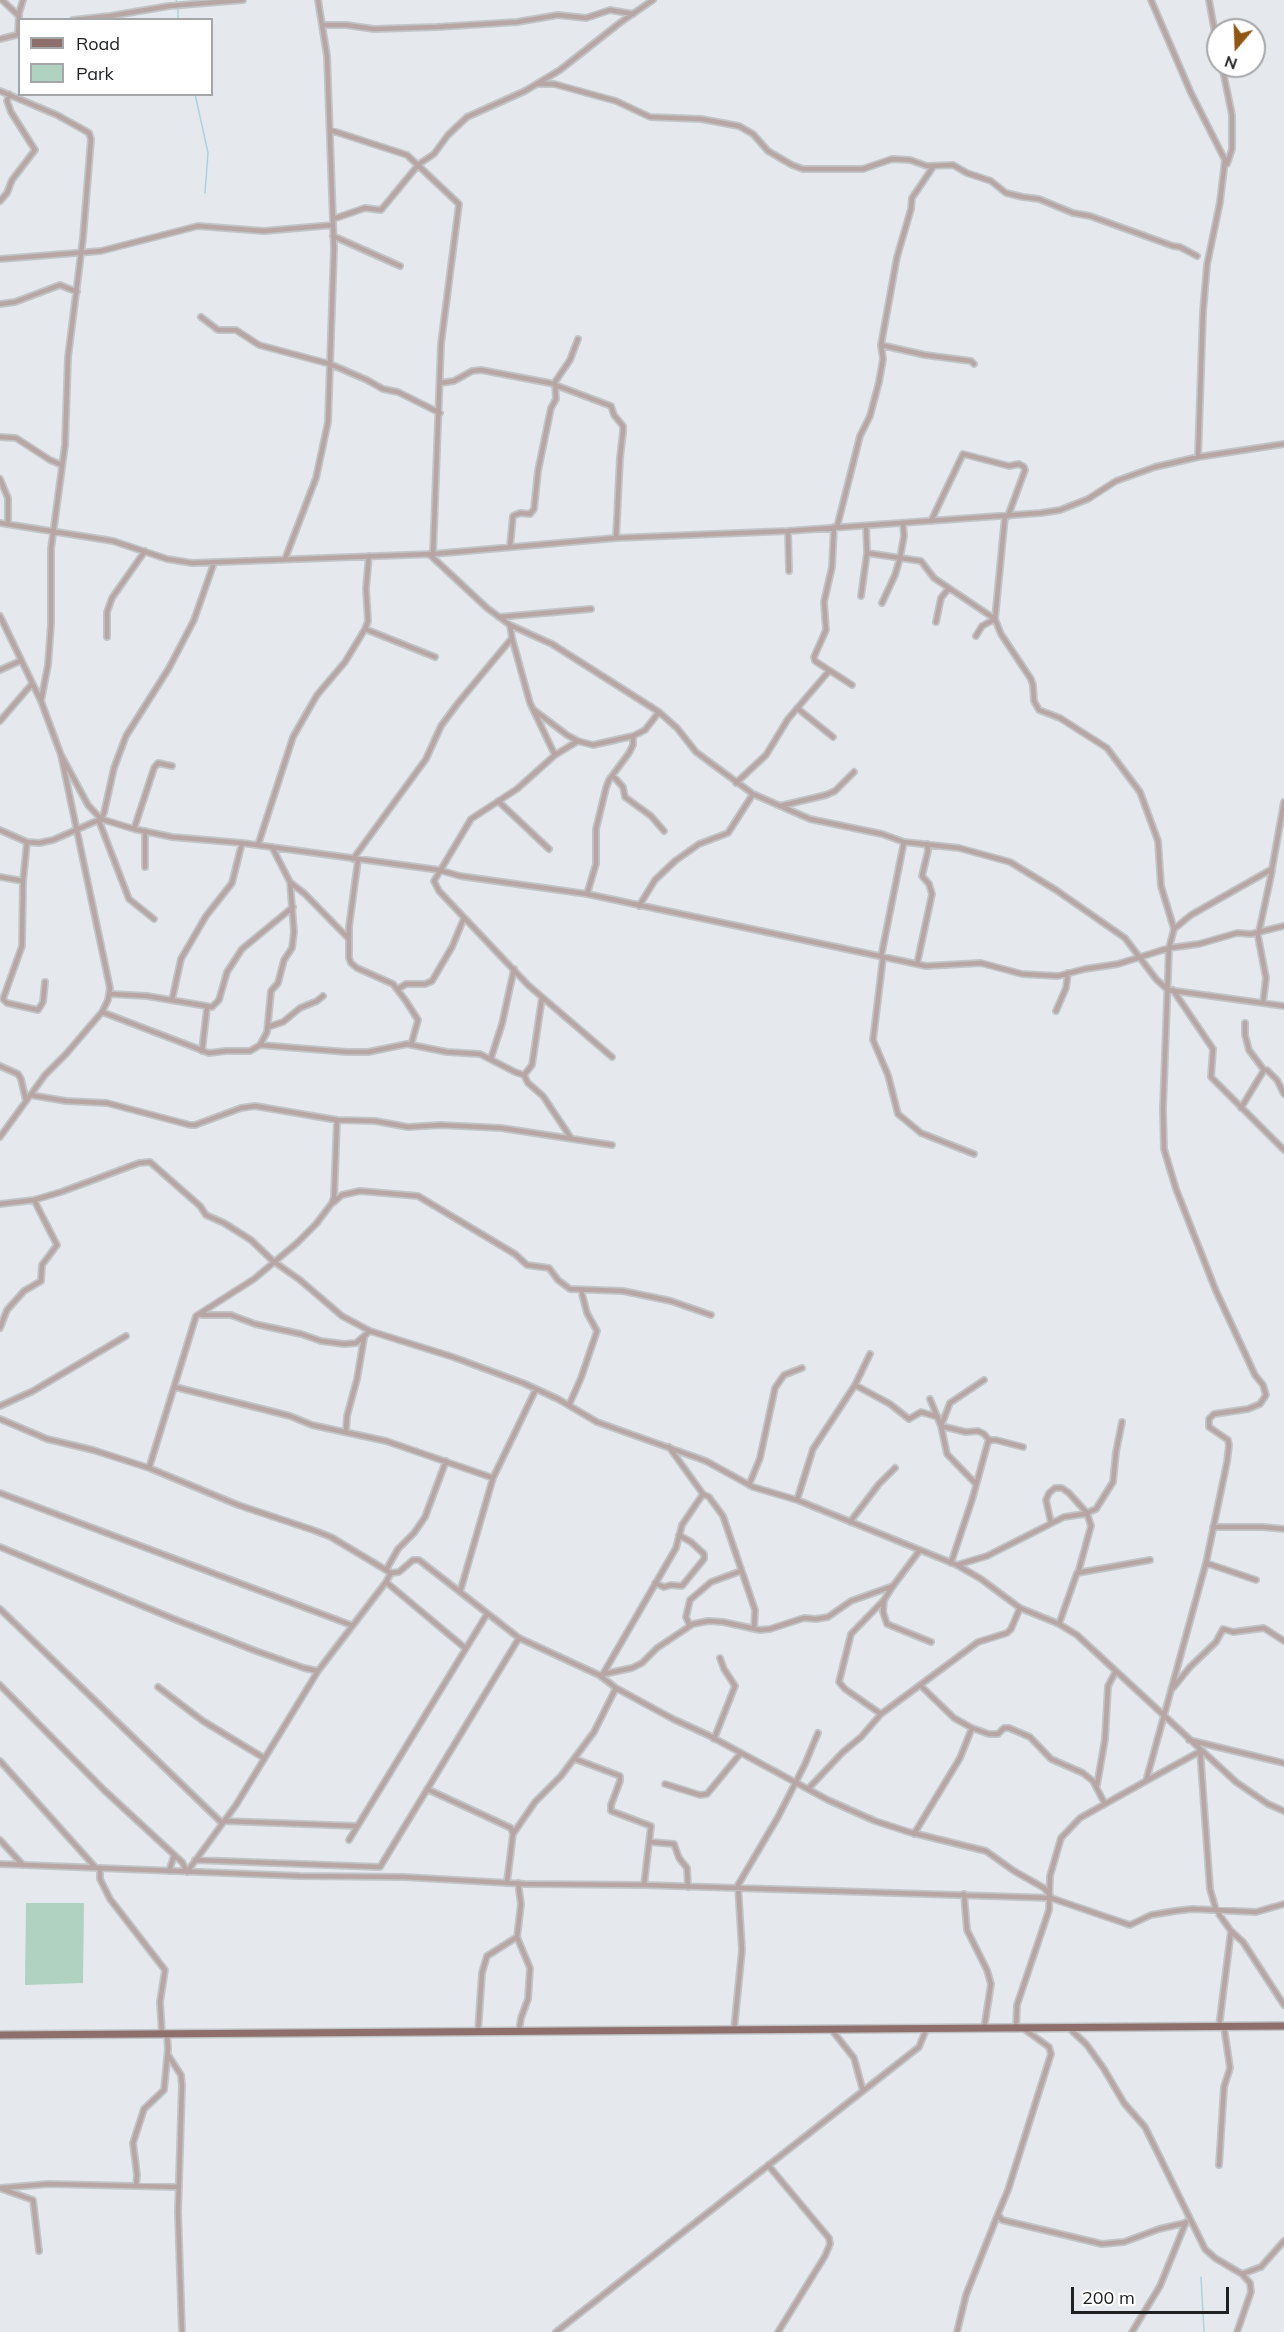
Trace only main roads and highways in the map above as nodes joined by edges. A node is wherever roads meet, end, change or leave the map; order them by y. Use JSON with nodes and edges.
{"nodes":[{"id":1,"x":1284,"y":2026,"type":"edge"},
{"id":2,"x":0,"y":2035,"type":"edge"}],
"edges":[{"from":1,"to":2,"type":"main road"}]}
